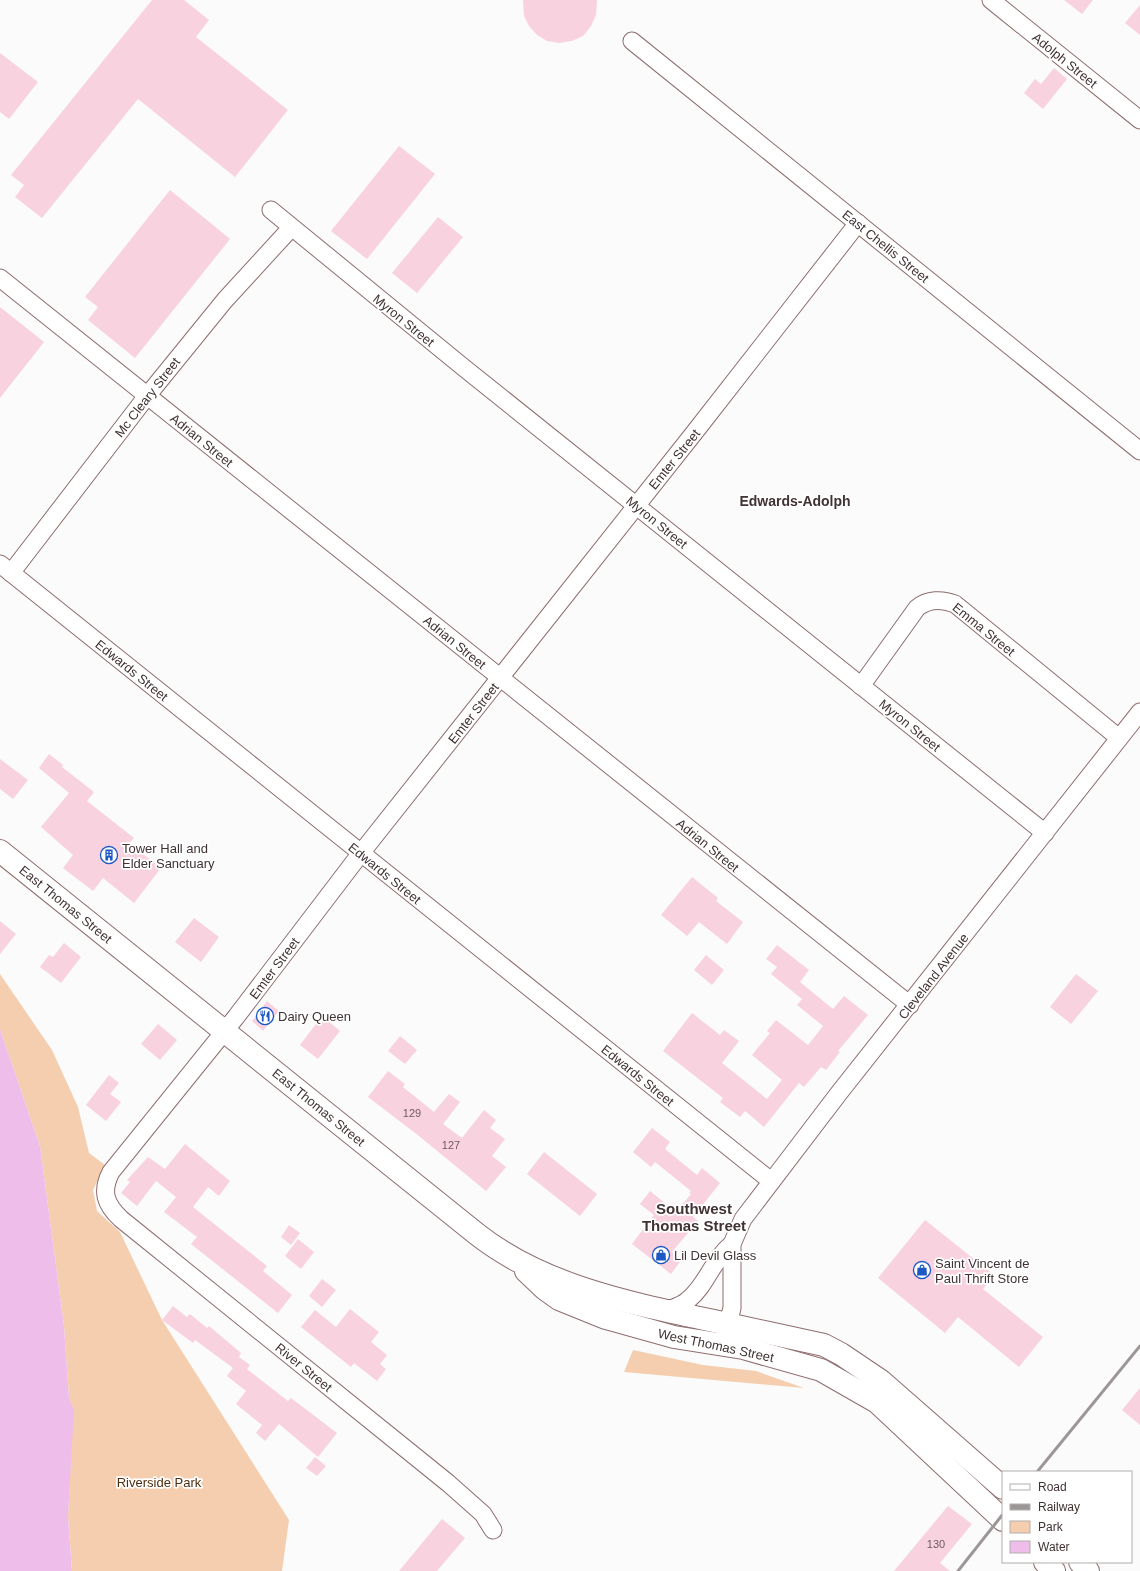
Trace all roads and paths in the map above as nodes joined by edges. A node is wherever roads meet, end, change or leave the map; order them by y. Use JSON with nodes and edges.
{"nodes":[{"id":1,"x":991,"y":0,"type":"edge"},
{"id":2,"x":632,"y":41,"type":"dead end"},
{"id":3,"x":1140,"y":120,"type":"edge"},
{"id":4,"x":271,"y":210,"type":"dead end"},
{"id":5,"x":858,"y":223,"type":"junction"},
{"id":6,"x":291,"y":228,"type":"junction"},
{"id":7,"x":0,"y":278,"type":"edge"},
{"id":8,"x":147,"y":396,"type":"junction"},
{"id":9,"x":1140,"y":451,"type":"edge"},
{"id":10,"x":636,"y":506,"type":"junction"},
{"id":11,"x":5,"y":568,"type":"edge"},
{"id":12,"x":500,"y":678,"type":"junction"},
{"id":13,"x":862,"y":686,"type":"junction"},
{"id":14,"x":1140,"y":712,"type":"edge"},
{"id":15,"x":1119,"y":738,"type":"junction"},
{"id":16,"x":1045,"y":833,"type":"junction"},
{"id":17,"x":0,"y":851,"type":"edge"},
{"id":18,"x":362,"y":853,"type":"junction"},
{"id":19,"x":910,"y":1005,"type":"junction"},
{"id":20,"x":225,"y":1031,"type":"junction"},
{"id":21,"x":771,"y":1181,"type":"junction"},
{"id":22,"x":110,"y":1209,"type":"joint"},
{"id":23,"x":732,"y":1244,"type":"junction"},
{"id":24,"x":513,"y":1260,"type":"junction"},
{"id":25,"x":666,"y":1311,"type":"junction"},
{"id":26,"x":728,"y":1324,"type":"junction"},
{"id":27,"x":721,"y":1345,"type":"junction"},
{"id":28,"x":1002,"y":1487,"type":"edge"},
{"id":29,"x":1002,"y":1519,"type":"edge"},
{"id":30,"x":492,"y":1530,"type":"dead end"},
{"id":31,"x":1046,"y":1563,"type":"edge"},
{"id":32,"x":1081,"y":1563,"type":"edge"},
{"id":33,"x":1054,"y":1571,"type":"edge"},
{"id":34,"x":1088,"y":1571,"type":"edge"}],
"edges":[{"from":1,"to":3,"type":"street","name":"Adolph Street"},
{"from":2,"to":5,"type":"street","name":"East Chellis Street"},
{"from":4,"to":6,"type":"street","name":"Myron Street"},
{"from":5,"to":9,"type":"street","name":"East Chellis Street"},
{"from":5,"to":10,"type":"street","name":"Emter Street"},
{"from":6,"to":8,"type":"street","name":"Mc Cleary Street"},
{"from":6,"to":10,"type":"street","name":"Myron Street"},
{"from":7,"to":8,"type":"street","name":"Adrian Street"},
{"from":8,"to":11,"type":"street","name":"Mc Cleary Street"},
{"from":8,"to":12,"type":"street","name":"Adrian Street"},
{"from":10,"to":12,"type":"street","name":"Emter Street"},
{"from":10,"to":13,"type":"street","name":"Myron Street"},
{"from":11,"to":18,"type":"street","name":"Edwards Street"},
{"from":12,"to":18,"type":"street","name":"Emter Street"},
{"from":12,"to":19,"type":"street","name":"Adrian Street"},
{"from":13,"to":15,"type":"street","name":"Emma Street"},
{"from":13,"to":16,"type":"street","name":"Myron Street"},
{"from":14,"to":15,"type":"street","name":"Cleveland Avenue"},
{"from":15,"to":16,"type":"street","name":"Cleveland Avenue"},
{"from":16,"to":19,"type":"street","name":"Cleveland Avenue"},
{"from":17,"to":20,"type":"main road","name":"East Thomas Street"},
{"from":18,"to":20,"type":"street","name":"Emter Street"},
{"from":18,"to":21,"type":"street","name":"Edwards Street"},
{"from":19,"to":21,"type":"street","name":"Cleveland Avenue"},
{"from":20,"to":22,"type":"street","name":"Emter Street"},
{"from":20,"to":24,"type":"main road","name":"East Thomas Street"},
{"from":21,"to":23,"type":"street","name":"Cleveland Avenue"},
{"from":22,"to":30,"type":"street","name":"River Street"},
{"from":23,"to":25,"type":"street","name":"Cleveland Avenue"},
{"from":23,"to":26,"type":"street","name":"Cleveland Avenue"},
{"from":24,"to":25,"type":"main road","name":"East Thomas Street"},
{"from":24,"to":27,"type":"main road","name":"West Thomas Street"},
{"from":25,"to":26,"type":"main road","name":"West Thomas Street"},
{"from":26,"to":27,"type":"street","name":"Cleveland Avenue"},
{"from":26,"to":28,"type":"main road","name":"West Thomas Street"},
{"from":27,"to":29,"type":"main road","name":"West Thomas Street"},
{"from":31,"to":33,"type":"main road"},
{"from":32,"to":34,"type":"main road"}]}
